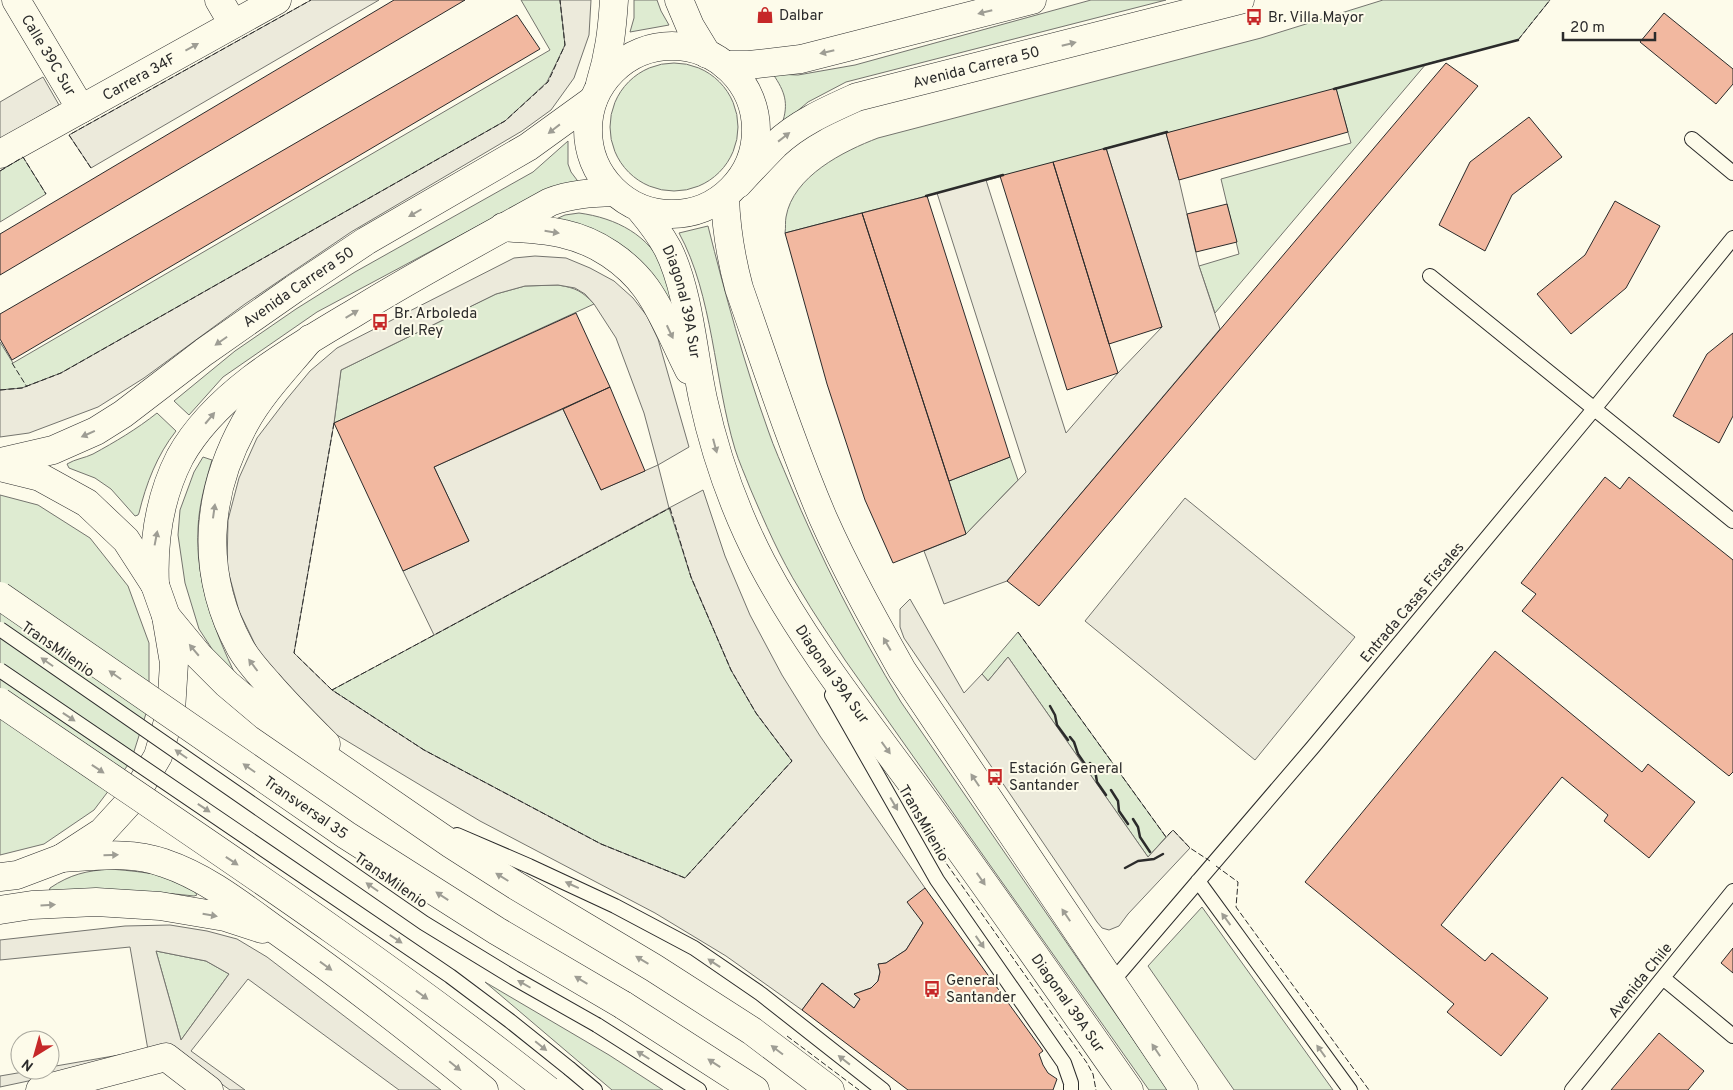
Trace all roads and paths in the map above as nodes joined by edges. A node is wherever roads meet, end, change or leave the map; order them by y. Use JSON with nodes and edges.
{"nodes":[{"id":1,"x":16,"y":0,"type":"edge"},
{"id":2,"x":219,"y":0,"type":"edge"},
{"id":3,"x":277,"y":0,"type":"edge"},
{"id":4,"x":614,"y":0,"type":"edge"},
{"id":5,"x":679,"y":0,"type":"edge"},
{"id":6,"x":1032,"y":0,"type":"edge"},
{"id":7,"x":1240,"y":0,"type":"edge"},
{"id":8,"x":233,"y":24,"type":"junction"},
{"id":9,"x":716,"y":59,"type":"junction"},
{"id":10,"x":596,"y":92,"type":"junction"},
{"id":11,"x":81,"y":109,"type":"junction"},
{"id":12,"x":1692,"y":139,"type":"dead end"},
{"id":13,"x":0,"y":154,"type":"edge"},
{"id":14,"x":1733,"y":173,"type":"edge"},
{"id":15,"x":731,"y":191,"type":"junction"},
{"id":16,"x":614,"y":192,"type":"junction"},
{"id":17,"x":639,"y":208,"type":"junction"},
{"id":18,"x":503,"y":228,"type":"junction"},
{"id":19,"x":1733,"y":238,"type":"edge"},
{"id":20,"x":1430,"y":276,"type":"dead end"},
{"id":21,"x":310,"y":339,"type":"junction"},
{"id":22,"x":703,"y":398,"type":"junction"},
{"id":23,"x":1594,"y":409,"type":"junction"},
{"id":24,"x":0,"y":462,"type":"edge"},
{"id":25,"x":0,"y":467,"type":"edge"},
{"id":26,"x":1733,"y":521,"type":"edge"},
{"id":27,"x":762,"y":562,"type":"junction"},
{"id":28,"x":155,"y":586,"type":"junction"},
{"id":29,"x":0,"y":596,"type":"edge"},
{"id":30,"x":166,"y":616,"type":"junction"},
{"id":31,"x":0,"y":629,"type":"edge"},
{"id":32,"x":0,"y":670,"type":"edge"},
{"id":33,"x":0,"y":702,"type":"edge"},
{"id":34,"x":393,"y":805,"type":"junction"},
{"id":35,"x":62,"y":858,"type":"junction"},
{"id":36,"x":0,"y":877,"type":"edge"},
{"id":37,"x":1198,"y":881,"type":"junction"},
{"id":38,"x":1733,"y":891,"type":"edge"},
{"id":39,"x":0,"y":910,"type":"edge"},
{"id":40,"x":287,"y":938,"type":"junction"},
{"id":41,"x":1663,"y":978,"type":"junction"},
{"id":42,"x":1111,"y":983,"type":"junction"},
{"id":43,"x":1733,"y":1036,"type":"edge"},
{"id":44,"x":40,"y":1090,"type":"edge"},
{"id":45,"x":209,"y":1090,"type":"edge"},
{"id":46,"x":484,"y":1090,"type":"edge"},
{"id":47,"x":548,"y":1090,"type":"edge"},
{"id":48,"x":595,"y":1090,"type":"edge"},
{"id":49,"x":699,"y":1090,"type":"edge"},
{"id":50,"x":755,"y":1090,"type":"edge"},
{"id":51,"x":830,"y":1090,"type":"edge"},
{"id":52,"x":883,"y":1090,"type":"edge"},
{"id":53,"x":1071,"y":1090,"type":"edge"},
{"id":54,"x":1128,"y":1090,"type":"edge"},
{"id":55,"x":1184,"y":1090,"type":"edge"},
{"id":56,"x":1350,"y":1090,"type":"edge"},
{"id":57,"x":1572,"y":1090,"type":"edge"}],
"edges":[{"from":1,"to":11,"type":"main road","name":"Calle 39C Sur"},
{"from":2,"to":8,"type":"main road"},
{"from":3,"to":8,"type":"main road","name":"Carrera 34F"},
{"from":4,"to":10,"type":"main road"},
{"from":5,"to":9,"type":"main road"},
{"from":6,"to":9,"type":"main road","one_way":true},
{"from":15,"to":7,"type":"main road","name":"Avenida Carrera 50","one_way":true},
{"from":11,"to":8,"type":"main road","name":"Carrera 34F","one_way":true},
{"from":9,"to":10,"type":"main road"},
{"from":9,"to":15,"type":"main road"},
{"from":10,"to":16,"type":"main road"},
{"from":10,"to":24,"type":"main road","name":"Avenida Carrera 50","one_way":true},
{"from":11,"to":13,"type":"main road","name":"Carrera 34F"},
{"from":12,"to":14,"type":"lane"},
{"from":15,"to":17,"type":"main road"},
{"from":42,"to":15,"type":"main road","one_way":true},
{"from":16,"to":17,"type":"main road"},
{"from":16,"to":18,"type":"main road"},
{"from":17,"to":22,"type":"main road","name":"Diagonal 39A Sur"},
{"from":21,"to":18,"type":"main road","one_way":true},
{"from":18,"to":22,"type":"main road","one_way":true},
{"from":19,"to":23,"type":"lane","name":"Entrada Casas Fiscales"},
{"from":20,"to":23,"type":"lane"},
{"from":28,"to":21,"type":"main road","one_way":true},
{"from":34,"to":21,"type":"main road","one_way":true},
{"from":22,"to":27,"type":"main road","name":"Diagonal 39A Sur","one_way":true},
{"from":23,"to":26,"type":"lane"},
{"from":23,"to":37,"type":"lane","name":"Entrada Casas Fiscales"},
{"from":25,"to":28,"type":"main road"},
{"from":27,"to":53,"type":"lane","name":"TransMilenio","one_way":true},
{"from":27,"to":54,"type":"main road","name":"Diagonal 39A Sur","one_way":true},
{"from":28,"to":30,"type":"main road"},
{"from":50,"to":29,"type":"main road","name":"Transversal 35","one_way":true,"bridge":true},
{"from":34,"to":30,"type":"main road","one_way":true},
{"from":30,"to":35,"type":"main road"},
{"from":49,"to":31,"type":"lane","name":"TransMilenio","one_way":true,"bridge":true},
{"from":32,"to":48,"type":"lane","one_way":true,"bridge":true},
{"from":33,"to":47,"type":"main road","one_way":true,"bridge":true},
{"from":51,"to":34,"type":"main road","one_way":true},
{"from":52,"to":34,"type":"lane","one_way":true},
{"from":35,"to":36,"type":"main road"},
{"from":35,"to":40,"type":"main road","one_way":true},
{"from":37,"to":42,"type":"lane","name":"Entrada Casas Fiscales"},
{"from":56,"to":37,"type":"lane","one_way":true},
{"from":38,"to":41,"type":"lane","name":"Avenida Chile"},
{"from":39,"to":40,"type":"main road","one_way":true},
{"from":40,"to":46,"type":"main road","one_way":true},
{"from":41,"to":43,"type":"lane"},
{"from":41,"to":57,"type":"lane","name":"Avenida Chile"},
{"from":55,"to":42,"type":"main road","one_way":true},
{"from":44,"to":45,"type":"main road"}]}
